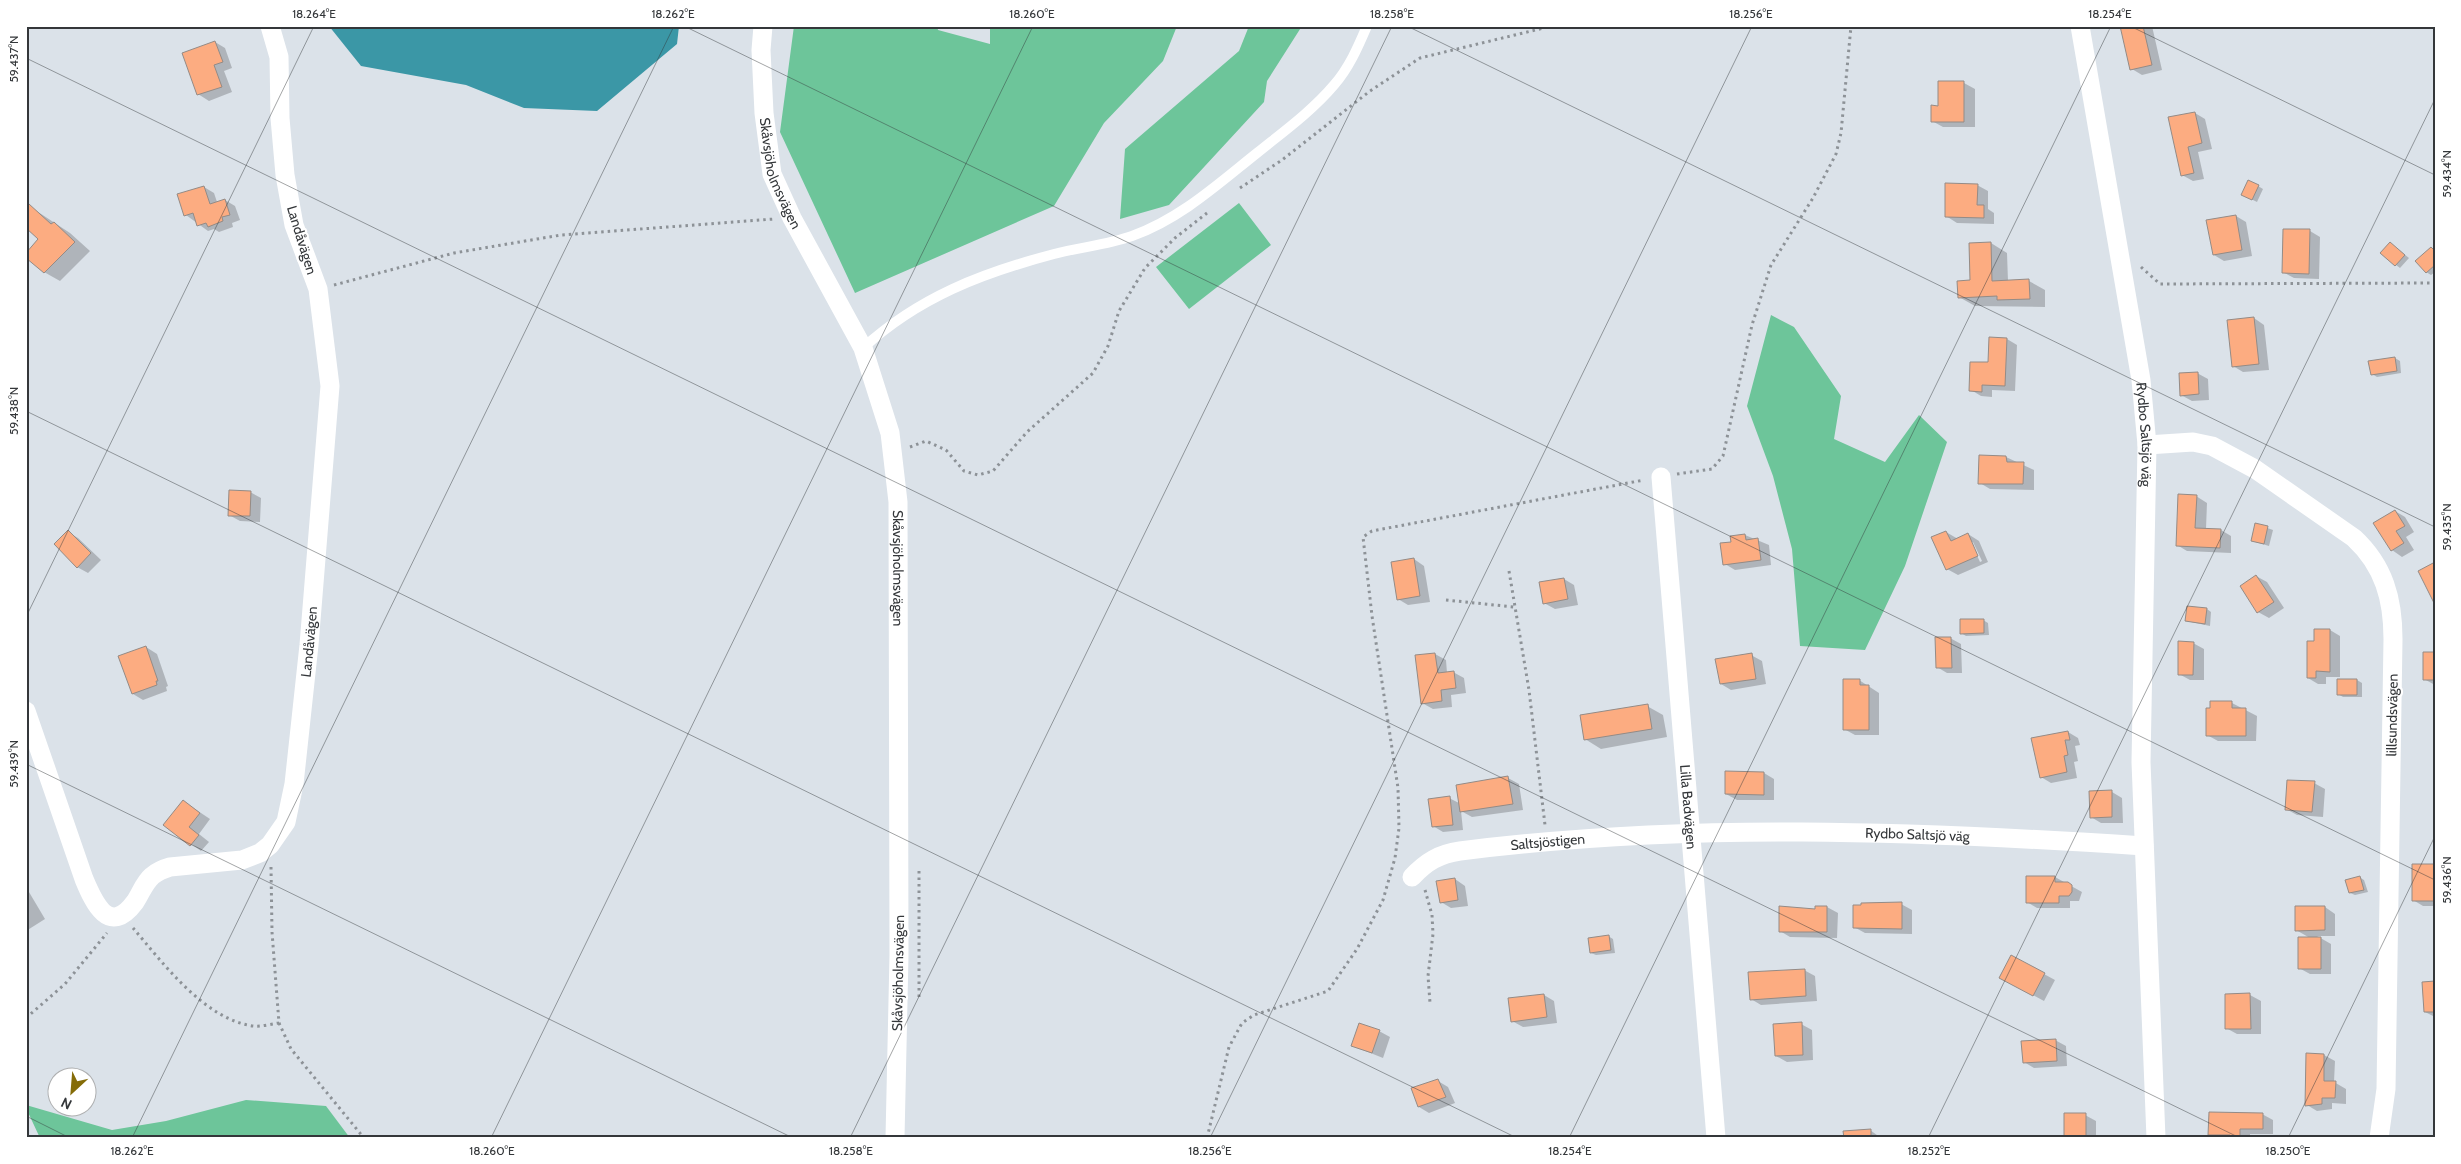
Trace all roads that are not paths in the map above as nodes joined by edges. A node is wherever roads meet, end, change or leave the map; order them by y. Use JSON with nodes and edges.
{"nodes":[{"id":1,"x":270,"y":26,"type":"edge"},
{"id":2,"x":763,"y":26,"type":"edge"},
{"id":3,"x":1367,"y":26,"type":"edge"},
{"id":4,"x":2080,"y":26,"type":"edge"},
{"id":5,"x":863,"y":348,"type":"junction"},
{"id":6,"x":2148,"y":445,"type":"junction"},
{"id":7,"x":1661,"y":477,"type":"road end"},
{"id":8,"x":26,"y":711,"type":"edge"},
{"id":9,"x":1691,"y":833,"type":"junction"},
{"id":10,"x":2144,"y":846,"type":"junction"},
{"id":11,"x":1416,"y":874,"type":"road end"},
{"id":12,"x":895,"y":1138,"type":"edge"},
{"id":13,"x":1716,"y":1138,"type":"edge"},
{"id":14,"x":2156,"y":1138,"type":"edge"},
{"id":15,"x":2379,"y":1138,"type":"edge"}],
"edges":[{"from":1,"to":8,"type":"street","name":"Landåvägen"},
{"from":2,"to":5,"type":"street","name":"Skåvsjöholmsvägen"},
{"from":3,"to":5,"type":"lane"},
{"from":4,"to":6,"type":"street","name":"Rydbo Saltsjö väg"},
{"from":5,"to":12,"type":"street","name":"Skåvsjöholmsvägen"},
{"from":6,"to":10,"type":"street","name":"Rydbo Saltsjö väg"},
{"from":6,"to":15,"type":"street","name":"lillsundsvägen"},
{"from":7,"to":9,"type":"street","name":"Lilla Badvägen"},
{"from":9,"to":10,"type":"street","name":"Rydbo Saltsjö väg"},
{"from":9,"to":11,"type":"street","name":"Saltsjöstigen"},
{"from":9,"to":13,"type":"street","name":"Lilla Badvägen"},
{"from":10,"to":14,"type":"street","name":"Rydbo Saltsjö väg"}]}
